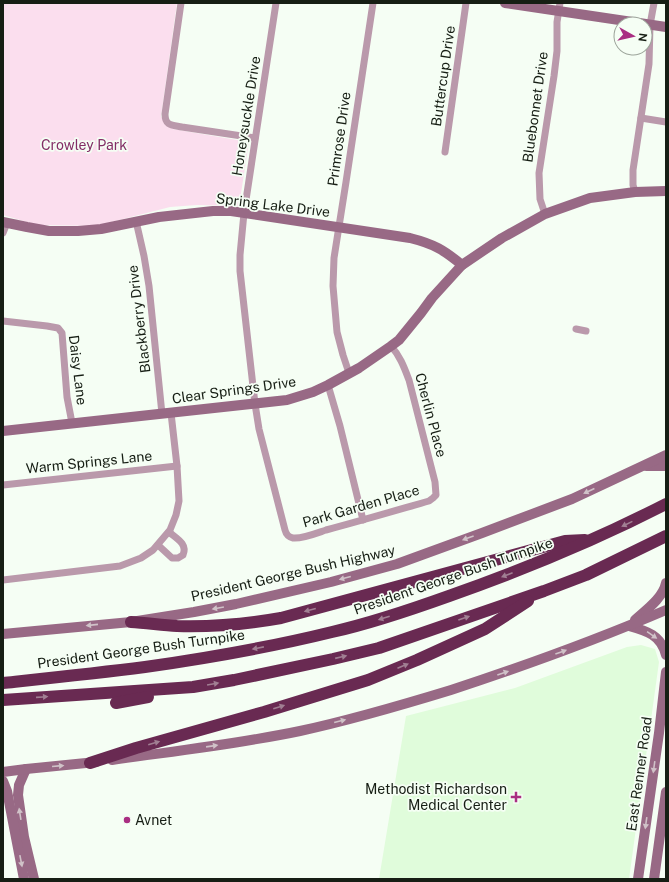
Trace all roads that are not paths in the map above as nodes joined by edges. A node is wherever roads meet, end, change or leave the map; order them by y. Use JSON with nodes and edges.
{"nodes":[{"id":1,"x":181,"y":3,"type":"edge"},
{"id":2,"x":276,"y":3,"type":"edge"},
{"id":3,"x":373,"y":3,"type":"edge"},
{"id":4,"x":466,"y":3,"type":"edge"},
{"id":5,"x":505,"y":3,"type":"edge"},
{"id":6,"x":654,"y":3,"type":"edge"},
{"id":7,"x":559,"y":7,"type":"edge"},
{"id":8,"x":652,"y":16,"type":"edge"},
{"id":9,"x":613,"y":18,"type":"edge"},
{"id":10,"x":653,"y":25,"type":"edge"},
{"id":11,"x":666,"y":27,"type":"edge"},
{"id":12,"x":649,"y":56,"type":"edge"},
{"id":13,"x":641,"y":118,"type":"junction"},
{"id":14,"x":666,"y":122,"type":"edge"},
{"id":15,"x":256,"y":138,"type":"junction"},
{"id":16,"x":445,"y":152,"type":"dead end"},
{"id":17,"x":666,"y":190,"type":"edge"},
{"id":18,"x":635,"y":192,"type":"junction"},
{"id":19,"x":244,"y":213,"type":"junction"},
{"id":20,"x":545,"y":214,"type":"junction"},
{"id":21,"x":5,"y":222,"type":"edge"},
{"id":22,"x":136,"y":222,"type":"junction"},
{"id":23,"x":338,"y":227,"type":"junction"},
{"id":24,"x":3,"y":233,"type":"edge"},
{"id":25,"x":462,"y":265,"type":"junction"},
{"id":26,"x":3,"y":321,"type":"edge"},
{"id":27,"x":576,"y":329,"type":"dead end"},
{"id":28,"x":586,"y":331,"type":"dead end"},
{"id":29,"x":391,"y":346,"type":"junction"},
{"id":30,"x":350,"y":373,"type":"junction"},
{"id":31,"x":328,"y":385,"type":"junction"},
{"id":32,"x":255,"y":404,"type":"junction"},
{"id":33,"x":166,"y":413,"type":"junction"},
{"id":34,"x":72,"y":424,"type":"junction"},
{"id":35,"x":3,"y":431,"type":"edge"},
{"id":36,"x":666,"y":455,"type":"edge"},
{"id":37,"x":177,"y":466,"type":"junction"},
{"id":38,"x":645,"y":466,"type":"junction"},
{"id":39,"x":666,"y":466,"type":"edge"},
{"id":40,"x":3,"y":485,"type":"edge"},
{"id":41,"x":436,"y":495,"type":"joint"},
{"id":42,"x":664,"y":505,"type":"edge"},
{"id":43,"x":363,"y":520,"type":"junction"},
{"id":44,"x":169,"y":532,"type":"junction"},
{"id":45,"x":290,"y":537,"type":"joint"},
{"id":46,"x":661,"y":538,"type":"edge"},
{"id":47,"x":592,"y":540,"type":"junction"},
{"id":48,"x":158,"y":545,"type":"junction"},
{"id":49,"x":3,"y":580,"type":"edge"},
{"id":50,"x":666,"y":583,"type":"edge"},
{"id":51,"x":544,"y":591,"type":"junction"},
{"id":52,"x":666,"y":610,"type":"edge"},
{"id":53,"x":131,"y":622,"type":"junction"},
{"id":54,"x":629,"y":626,"type":"junction"},
{"id":55,"x":3,"y":634,"type":"edge"},
{"id":56,"x":666,"y":655,"type":"edge"},
{"id":57,"x":666,"y":672,"type":"edge"},
{"id":58,"x":3,"y":683,"type":"edge"},
{"id":59,"x":193,"y":687,"type":"junction"},
{"id":60,"x":3,"y":700,"type":"edge"},
{"id":61,"x":116,"y":703,"type":"dead end"},
{"id":62,"x":662,"y":734,"type":"edge"},
{"id":63,"x":90,"y":763,"type":"junction"},
{"id":64,"x":26,"y":769,"type":"junction"},
{"id":65,"x":3,"y":772,"type":"edge"},
{"id":66,"x":3,"y":781,"type":"edge"},
{"id":67,"x":666,"y":792,"type":"edge"},
{"id":68,"x":22,"y":842,"type":"junction"},
{"id":69,"x":643,"y":845,"type":"junction"},
{"id":70,"x":656,"y":864,"type":"junction"},
{"id":71,"x":24,"y":879,"type":"edge"},
{"id":72,"x":34,"y":879,"type":"edge"},
{"id":73,"x":638,"y":879,"type":"edge"},
{"id":74,"x":654,"y":879,"type":"edge"}],
"edges":[{"from":1,"to":15,"type":"street"},
{"from":2,"to":15,"type":"street","name":"Honeysuckle Drive"},
{"from":3,"to":23,"type":"street","name":"Primrose Drive"},
{"from":4,"to":16,"type":"street","name":"Buttercup Drive"},
{"from":5,"to":7,"type":"main road"},
{"from":6,"to":8,"type":"street"},
{"from":7,"to":9,"type":"main road"},
{"from":7,"to":20,"type":"street","name":"Bluebonnet Drive"},
{"from":10,"to":11,"type":"main road"},
{"from":12,"to":13,"type":"street"},
{"from":13,"to":14,"type":"street"},
{"from":13,"to":18,"type":"street"},
{"from":15,"to":19,"type":"street","name":"Honeysuckle Drive"},
{"from":17,"to":18,"type":"main road","name":"Clear Springs Drive"},
{"from":18,"to":20,"type":"main road","name":"Clear Springs Drive"},
{"from":19,"to":22,"type":"main road","name":"Spring Lake Drive"},
{"from":19,"to":23,"type":"main road","name":"Spring Lake Drive"},
{"from":19,"to":32,"type":"street","name":"Honeysuckle Drive"},
{"from":20,"to":25,"type":"main road","name":"Clear Springs Drive"},
{"from":21,"to":22,"type":"main road","name":"Spring Lake Drive"},
{"from":21,"to":24,"type":"street"},
{"from":22,"to":33,"type":"street","name":"Blackberry Drive"},
{"from":23,"to":25,"type":"main road","name":"Spring Lake Drive"},
{"from":23,"to":30,"type":"street","name":"Primrose Drive"},
{"from":25,"to":29,"type":"main road","name":"Clear Springs Drive"},
{"from":26,"to":34,"type":"street","name":"Daisy Lane"},
{"from":27,"to":28,"type":"street"},
{"from":29,"to":30,"type":"main road","name":"Clear Springs Drive"},
{"from":29,"to":41,"type":"street","name":"Cherlin Place"},
{"from":30,"to":31,"type":"main road","name":"Clear Springs Drive"},
{"from":31,"to":32,"type":"main road","name":"Clear Springs Drive"},
{"from":31,"to":43,"type":"street"},
{"from":32,"to":33,"type":"main road","name":"Clear Springs Drive"},
{"from":32,"to":45,"type":"street","name":"Honeysuckle Drive"},
{"from":33,"to":34,"type":"main road","name":"Clear Springs Drive"},
{"from":33,"to":37,"type":"street","name":"Blackberry Drive"},
{"from":34,"to":35,"type":"main road","name":"Clear Springs Drive"},
{"from":36,"to":38,"type":"main road","name":"President George Bush Highway"},
{"from":37,"to":40,"type":"street","name":"Warm Springs Lane"},
{"from":37,"to":44,"type":"street","name":"Blackberry Drive"},
{"from":38,"to":39,"type":"main road"},
{"from":38,"to":53,"type":"main road","name":"President George Bush Highway","one_way":true},
{"from":41,"to":43,"type":"street","name":"Park Garden Place"},
{"from":42,"to":47,"type":"highway","name":"President George Bush Turnpike","one_way":true},
{"from":43,"to":45,"type":"street","name":"Park Garden Place"},
{"from":44,"to":48,"type":"street","name":"Blackberry Drive"},
{"from":44,"to":48,"type":"street"},
{"from":46,"to":51,"type":"highway"},
{"from":47,"to":53,"type":"highway","one_way":true},
{"from":47,"to":58,"type":"highway","name":"President George Bush Turnpike","one_way":true},
{"from":48,"to":49,"type":"street","name":"Blackberry Drive"},
{"from":50,"to":54,"type":"main road"},
{"from":59,"to":51,"type":"highway","one_way":true},
{"from":63,"to":51,"type":"highway","one_way":true},
{"from":52,"to":54,"type":"main road"},
{"from":53,"to":55,"type":"main road","name":"President George Bush Highway","one_way":true},
{"from":54,"to":56,"type":"main road","one_way":true},
{"from":63,"to":54,"type":"main road","one_way":true},
{"from":57,"to":62,"type":"main road","name":"East Renner Road"},
{"from":60,"to":59,"type":"highway","one_way":true},
{"from":59,"to":61,"type":"highway"},
{"from":62,"to":69,"type":"main road","name":"East Renner Road","one_way":true},
{"from":64,"to":63,"type":"main road","one_way":true},
{"from":64,"to":65,"type":"main road"},
{"from":68,"to":64,"type":"main road","one_way":true},
{"from":66,"to":68,"type":"main road"},
{"from":67,"to":70,"type":"main road","name":"East Renner Road"},
{"from":68,"to":71,"type":"main road","one_way":true},
{"from":68,"to":72,"type":"main road"},
{"from":69,"to":70,"type":"main road"},
{"from":69,"to":73,"type":"main road","name":"East Renner Road"},
{"from":70,"to":74,"type":"main road","name":"East Renner Road"}]}
